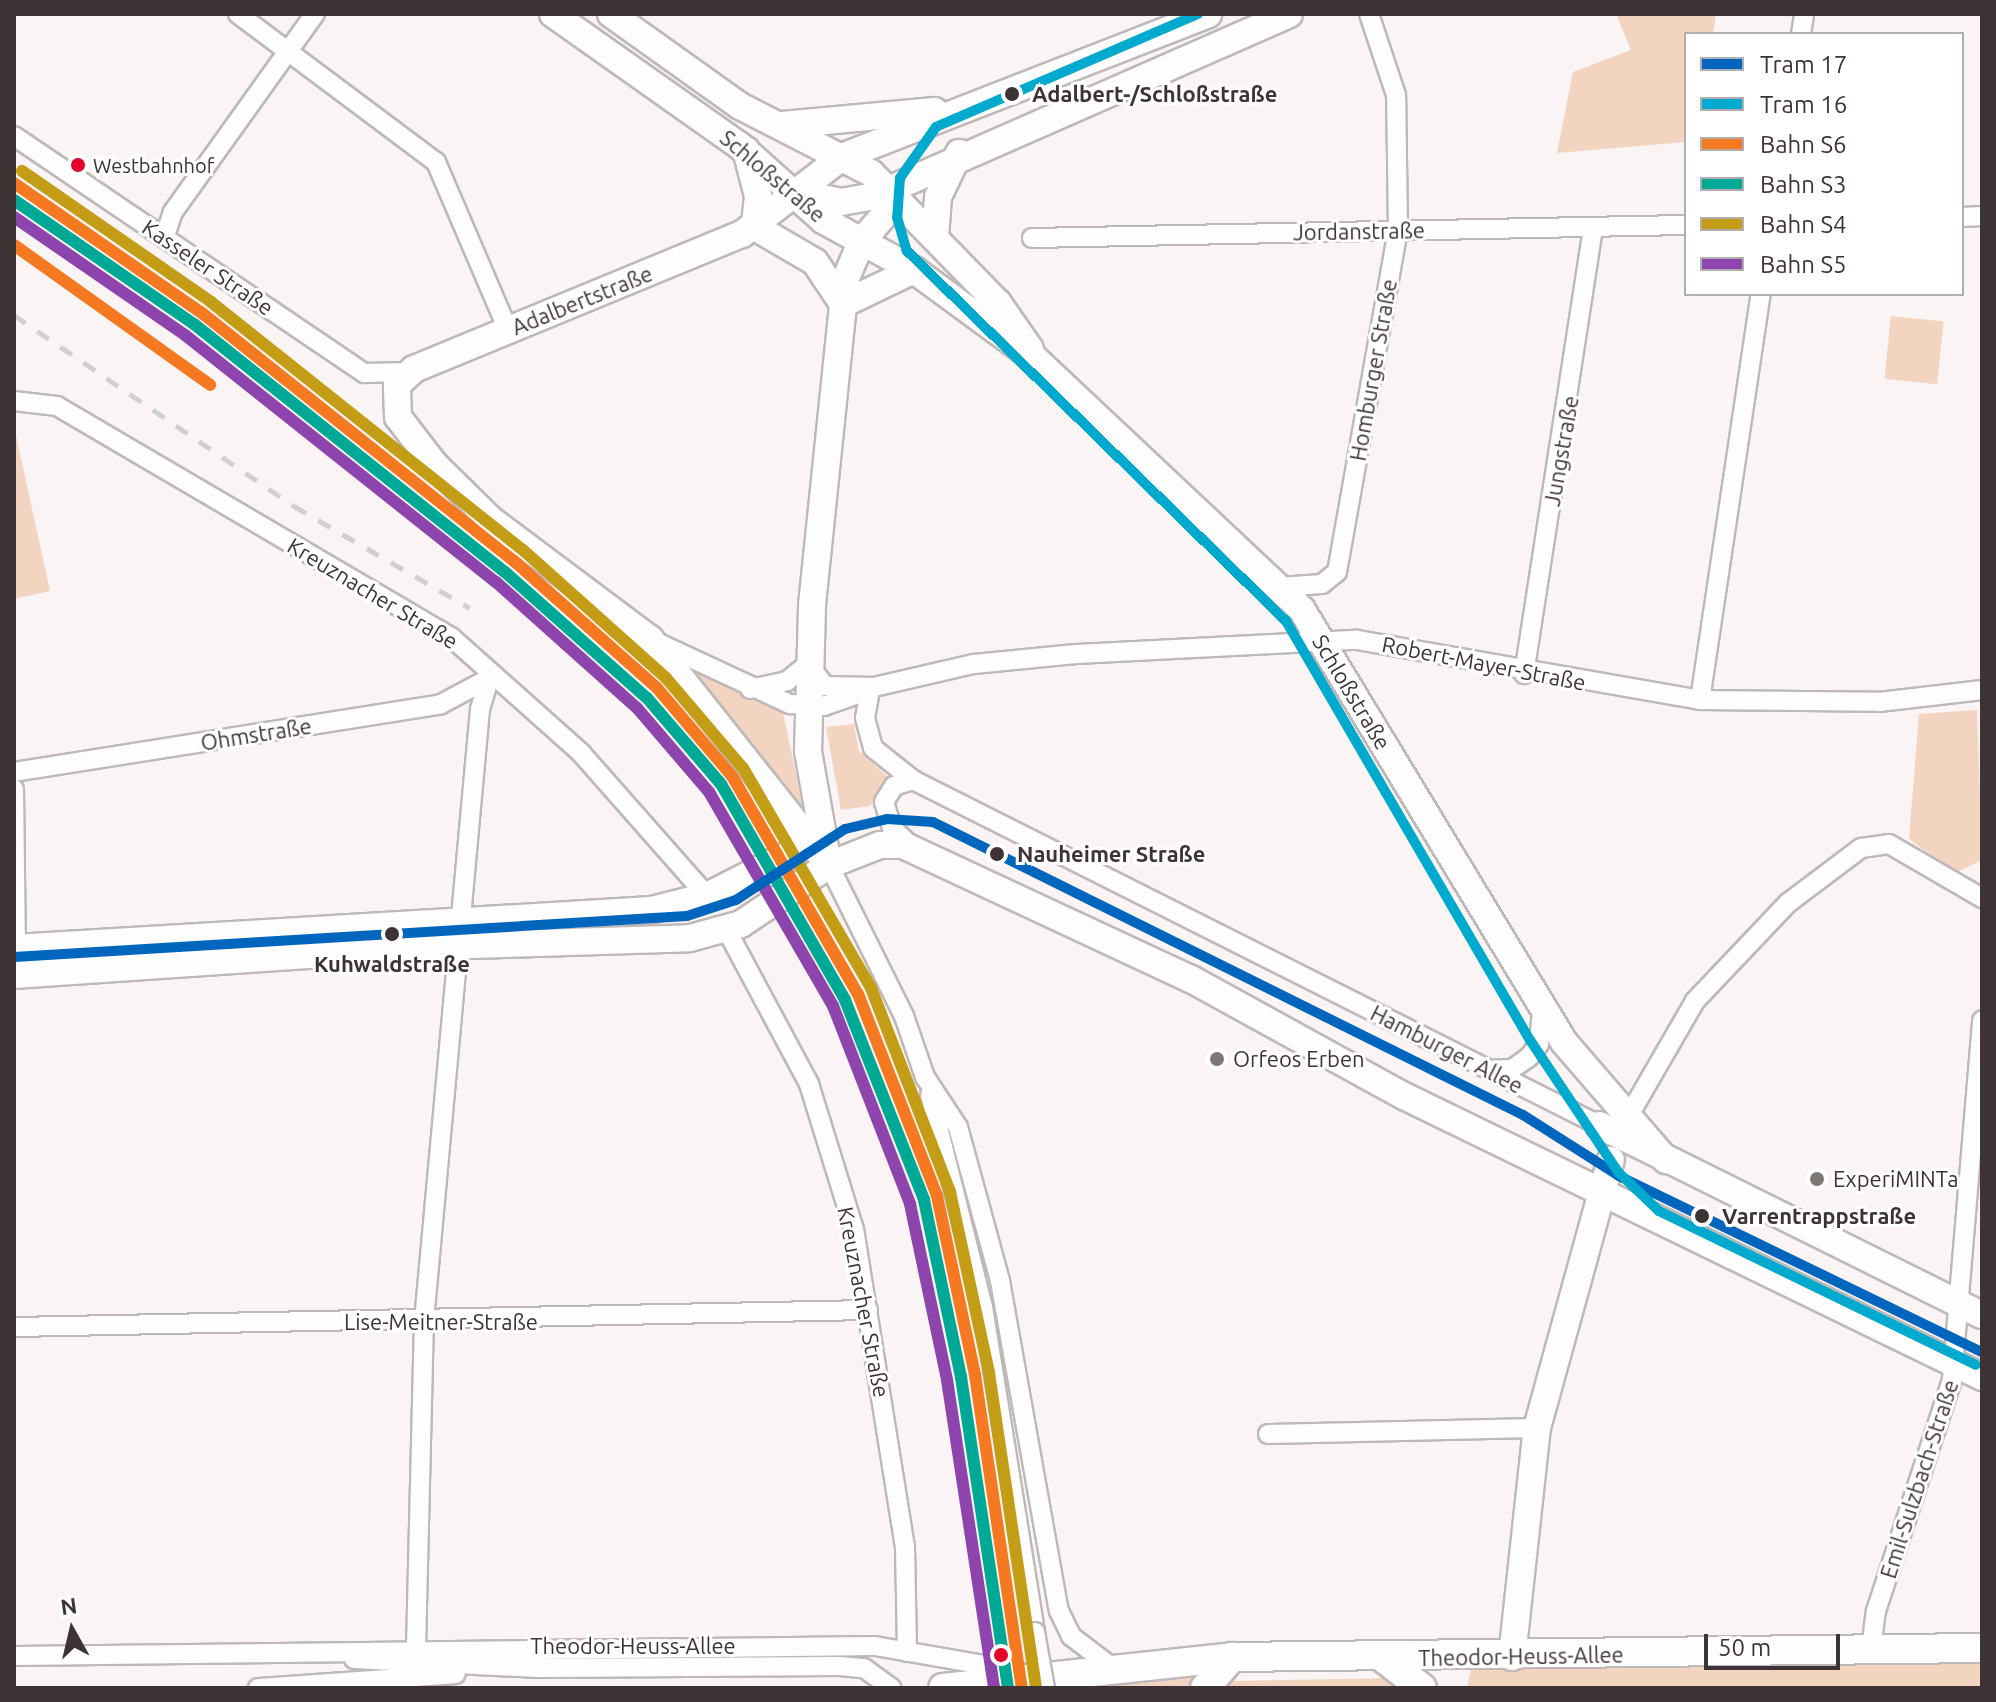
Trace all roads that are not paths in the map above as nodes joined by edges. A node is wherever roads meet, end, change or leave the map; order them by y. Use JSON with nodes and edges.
{"nodes":[{"id":1,"x":238,"y":14,"type":"edge"},
{"id":2,"x":315,"y":14,"type":"edge"},
{"id":3,"x":553,"y":14,"type":"edge"},
{"id":4,"x":611,"y":14,"type":"edge"},
{"id":5,"x":1208,"y":14,"type":"edge"},
{"id":6,"x":1289,"y":14,"type":"edge"},
{"id":7,"x":1369,"y":14,"type":"edge"},
{"id":8,"x":290,"y":50,"type":"junction"},
{"id":9,"x":957,"y":110,"type":"junction"},
{"id":10,"x":778,"y":126,"type":"junction"},
{"id":11,"x":14,"y":136,"type":"edge"},
{"id":12,"x":746,"y":150,"type":"junction"},
{"id":13,"x":959,"y":153,"type":"junction"},
{"id":14,"x":842,"y":157,"type":"junction"},
{"id":15,"x":891,"y":190,"type":"junction"},
{"id":16,"x":795,"y":192,"type":"junction"},
{"id":17,"x":858,"y":201,"type":"junction"},
{"id":18,"x":1684,"y":225,"type":"edge"},
{"id":19,"x":755,"y":227,"type":"junction"},
{"id":20,"x":1593,"y":227,"type":"junction"},
{"id":21,"x":1398,"y":230,"type":"junction"},
{"id":22,"x":165,"y":236,"type":"junction"},
{"id":23,"x":935,"y":238,"type":"junction"},
{"id":24,"x":1032,"y":238,"type":"dead end"},
{"id":25,"x":861,"y":242,"type":"junction"},
{"id":26,"x":914,"y":270,"type":"junction"},
{"id":27,"x":1761,"y":296,"type":"edge"},
{"id":28,"x":843,"y":304,"type":"junction"},
{"id":29,"x":508,"y":330,"type":"junction"},
{"id":30,"x":1035,"y":359,"type":"junction"},
{"id":31,"x":409,"y":372,"type":"junction"},
{"id":32,"x":16,"y":401,"type":"edge"},
{"id":33,"x":1279,"y":587,"type":"junction"},
{"id":34,"x":650,"y":639,"type":"junction"},
{"id":35,"x":1324,"y":644,"type":"junction"},
{"id":36,"x":808,"y":664,"type":"junction"},
{"id":37,"x":1524,"y":674,"type":"junction"},
{"id":38,"x":490,"y":677,"type":"junction"},
{"id":39,"x":872,"y":688,"type":"junction"},
{"id":40,"x":750,"y":689,"type":"junction"},
{"id":41,"x":1982,"y":690,"type":"edge"},
{"id":42,"x":1700,"y":700,"type":"junction"},
{"id":43,"x":808,"y":706,"type":"junction"},
{"id":44,"x":14,"y":772,"type":"edge"},
{"id":45,"x":913,"y":780,"type":"junction"},
{"id":46,"x":14,"y":789,"type":"edge"},
{"id":47,"x":809,"y":844,"type":"junction"},
{"id":48,"x":913,"y":848,"type":"junction"},
{"id":49,"x":829,"y":865,"type":"junction"},
{"id":50,"x":707,"y":896,"type":"junction"},
{"id":51,"x":1982,"y":898,"type":"edge"},
{"id":52,"x":463,"y":918,"type":"junction"},
{"id":53,"x":726,"y":929,"type":"junction"},
{"id":54,"x":461,"y":945,"type":"junction"},
{"id":55,"x":15,"y":948,"type":"edge"},
{"id":56,"x":14,"y":975,"type":"edge"},
{"id":57,"x":1542,"y":1006,"type":"junction"},
{"id":58,"x":1982,"y":1020,"type":"edge"},
{"id":59,"x":1489,"y":1070,"type":"junction"},
{"id":60,"x":925,"y":1077,"type":"junction"},
{"id":61,"x":1614,"y":1136,"type":"junction"},
{"id":62,"x":1603,"y":1191,"type":"junction"},
{"id":63,"x":1645,"y":1217,"type":"junction"},
{"id":64,"x":868,"y":1310,"type":"junction"},
{"id":65,"x":1971,"y":1310,"type":"edge"},
{"id":66,"x":424,"y":1321,"type":"junction"},
{"id":67,"x":14,"y":1327,"type":"edge"},
{"id":68,"x":1954,"y":1366,"type":"junction"},
{"id":69,"x":1982,"y":1377,"type":"edge"},
{"id":70,"x":1537,"y":1428,"type":"junction"},
{"id":71,"x":1268,"y":1434,"type":"dead end"},
{"id":72,"x":416,"y":1647,"type":"junction"},
{"id":73,"x":1982,"y":1648,"type":"edge"},
{"id":74,"x":1871,"y":1650,"type":"junction"},
{"id":75,"x":203,"y":1651,"type":"junction"},
{"id":76,"x":907,"y":1652,"type":"junction"},
{"id":77,"x":14,"y":1656,"type":"edge"},
{"id":78,"x":1232,"y":1657,"type":"junction"},
{"id":79,"x":1512,"y":1657,"type":"junction"},
{"id":80,"x":1383,"y":1658,"type":"junction"},
{"id":81,"x":539,"y":1668,"type":"junction"},
{"id":82,"x":1113,"y":1668,"type":"junction"},
{"id":83,"x":1053,"y":1682,"type":"edge"},
{"id":84,"x":258,"y":1688,"type":"edge"},
{"id":85,"x":892,"y":1688,"type":"edge"},
{"id":86,"x":943,"y":1688,"type":"edge"},
{"id":87,"x":1205,"y":1688,"type":"edge"},
{"id":88,"x":1422,"y":1688,"type":"edge"}],
"edges":[{"from":1,"to":8,"type":"street"},
{"from":2,"to":8,"type":"street"},
{"from":3,"to":12,"type":"street","name":"Schloßstraße"},
{"from":4,"to":10,"type":"street","name":"Schloßstraße"},
{"from":5,"to":9,"type":"street","name":"Adalbertstraße"},
{"from":6,"to":13,"type":"street"},
{"from":7,"to":21,"type":"street","name":"Homburger Straße"},
{"from":8,"to":22,"type":"street"},
{"from":8,"to":29,"type":"street"},
{"from":9,"to":10,"type":"street"},
{"from":9,"to":14,"type":"street","name":"Adalbertstraße"},
{"from":10,"to":14,"type":"street","name":"Schloßstraße"},
{"from":11,"to":22,"type":"street","name":"Kasseler Straße"},
{"from":12,"to":16,"type":"street","name":"Schloßstraße"},
{"from":12,"to":19,"type":"street"},
{"from":13,"to":15,"type":"street"},
{"from":13,"to":23,"type":"street"},
{"from":14,"to":15,"type":"street","name":"Schloßstraße"},
{"from":14,"to":16,"type":"street","name":"Adalbertstraße"},
{"from":14,"to":17,"type":"street"},
{"from":15,"to":17,"type":"street"},
{"from":15,"to":23,"type":"street","name":"Schloßstraße"},
{"from":15,"to":25,"type":"street"},
{"from":16,"to":17,"type":"street"},
{"from":16,"to":19,"type":"street","name":"Adalbertstraße"},
{"from":16,"to":25,"type":"street","name":"Schloßstraße"},
{"from":17,"to":25,"type":"street"},
{"from":18,"to":20,"type":"street","name":"Jordanstraße"},
{"from":19,"to":28,"type":"street"},
{"from":19,"to":29,"type":"street","name":"Adalbertstraße"},
{"from":20,"to":21,"type":"street","name":"Jordanstraße"},
{"from":20,"to":37,"type":"street","name":"Jungstraße"},
{"from":21,"to":24,"type":"street","name":"Jordanstraße"},
{"from":21,"to":33,"type":"street","name":"Homburger Straße"},
{"from":22,"to":31,"type":"street","name":"Kasseler Straße"},
{"from":23,"to":30,"type":"street","name":"Schloßstraße"},
{"from":25,"to":26,"type":"street","name":"Schloßstraße"},
{"from":25,"to":28,"type":"street"},
{"from":26,"to":28,"type":"street"},
{"from":26,"to":30,"type":"street","name":"Schloßstraße"},
{"from":27,"to":42,"type":"street"},
{"from":28,"to":36,"type":"street"},
{"from":29,"to":31,"type":"street","name":"Adalbertstraße"},
{"from":30,"to":33,"type":"street","name":"Schloßstraße"},
{"from":31,"to":34,"type":"street"},
{"from":32,"to":38,"type":"street","name":"Kreuznacher Straße"},
{"from":33,"to":35,"type":"street","name":"Schloßstraße"},
{"from":34,"to":40,"type":"street"},
{"from":34,"to":47,"type":"street"},
{"from":35,"to":37,"type":"street","name":"Robert-Mayer-Straße"},
{"from":35,"to":39,"type":"street","name":"Robert-Mayer-Straße"},
{"from":35,"to":57,"type":"street","name":"Schloßstraße"},
{"from":36,"to":39,"type":"street","name":"Robert-Mayer-Straße"},
{"from":36,"to":40,"type":"street"},
{"from":36,"to":43,"type":"street"},
{"from":37,"to":42,"type":"street","name":"Robert-Mayer-Straße"},
{"from":38,"to":44,"type":"street","name":"Ohmstraße"},
{"from":38,"to":50,"type":"street","name":"Kreuznacher Straße"},
{"from":38,"to":52,"type":"street"},
{"from":39,"to":43,"type":"street","name":"Robert-Mayer-Straße"},
{"from":39,"to":45,"type":"street","name":"Hamburger Allee"},
{"from":40,"to":43,"type":"street"},
{"from":41,"to":42,"type":"street","name":"Robert-Mayer-Straße"},
{"from":43,"to":49,"type":"street"},
{"from":45,"to":48,"type":"street"},
{"from":45,"to":59,"type":"street","name":"Hamburger Allee"},
{"from":46,"to":55,"type":"street"},
{"from":47,"to":49,"type":"street"},
{"from":47,"to":50,"type":"street"},
{"from":48,"to":49,"type":"street"},
{"from":48,"to":62,"type":"street"},
{"from":49,"to":53,"type":"street"},
{"from":49,"to":60,"type":"street"},
{"from":50,"to":52,"type":"street"},
{"from":51,"to":61,"type":"street"},
{"from":52,"to":54,"type":"street"},
{"from":52,"to":55,"type":"street"},
{"from":53,"to":54,"type":"street"},
{"from":53,"to":64,"type":"street","name":"Kreuznacher Straße"},
{"from":54,"to":56,"type":"street"},
{"from":54,"to":66,"type":"street"},
{"from":57,"to":59,"type":"street"},
{"from":57,"to":61,"type":"street","name":"Schloßstraße"},
{"from":58,"to":65,"type":"street","name":"Emil-Sulzbach-Straße"},
{"from":59,"to":61,"type":"street","name":"Hamburger Allee"},
{"from":60,"to":82,"type":"street"},
{"from":60,"to":83,"type":"street","bridge":true},
{"from":61,"to":62,"type":"street"},
{"from":61,"to":63,"type":"street","name":"Schloßstraße"},
{"from":61,"to":65,"type":"street","name":"Schloßstraße"},
{"from":62,"to":63,"type":"street"},
{"from":62,"to":70,"type":"street"},
{"from":63,"to":68,"type":"street"},
{"from":64,"to":66,"type":"street","name":"Lise-Meitner-Straße"},
{"from":64,"to":76,"type":"street","name":"Kreuznacher Straße"},
{"from":65,"to":68,"type":"street","name":"Emil-Sulzbach-Straße"},
{"from":66,"to":67,"type":"street","name":"Lise-Meitner-Straße"},
{"from":66,"to":72,"type":"street"},
{"from":68,"to":69,"type":"street"},
{"from":68,"to":74,"type":"street","name":"Emil-Sulzbach-Straße"},
{"from":70,"to":71,"type":"street"},
{"from":70,"to":79,"type":"street"},
{"from":72,"to":75,"type":"street","name":"Theodor-Heuss-Allee"},
{"from":72,"to":76,"type":"street","name":"Theodor-Heuss-Allee"},
{"from":73,"to":74,"type":"main road","name":"Theodor-Heuss-Allee"},
{"from":74,"to":79,"type":"main road","name":"Theodor-Heuss-Allee"},
{"from":75,"to":77,"type":"street","name":"Theodor-Heuss-Allee"},
{"from":75,"to":81,"type":"street","name":"Theodor-Heuss-Allee"},
{"from":76,"to":83,"type":"street","name":"Theodor-Heuss-Allee"},
{"from":78,"to":80,"type":"main road","name":"Theodor-Heuss-Allee"},
{"from":78,"to":82,"type":"main road","name":"Theodor-Heuss-Allee"},
{"from":78,"to":87,"type":"main road"},
{"from":79,"to":80,"type":"main road","name":"Theodor-Heuss-Allee"},
{"from":80,"to":88,"type":"main road"},
{"from":81,"to":84,"type":"street","name":"Theodor-Heuss-Allee"},
{"from":81,"to":85,"type":"street","name":"Theodor-Heuss-Allee"},
{"from":82,"to":83,"type":"main road","name":"Theodor-Heuss-Allee"},
{"from":83,"to":86,"type":"main road","name":"Theodor-Heuss-Allee"}]}
